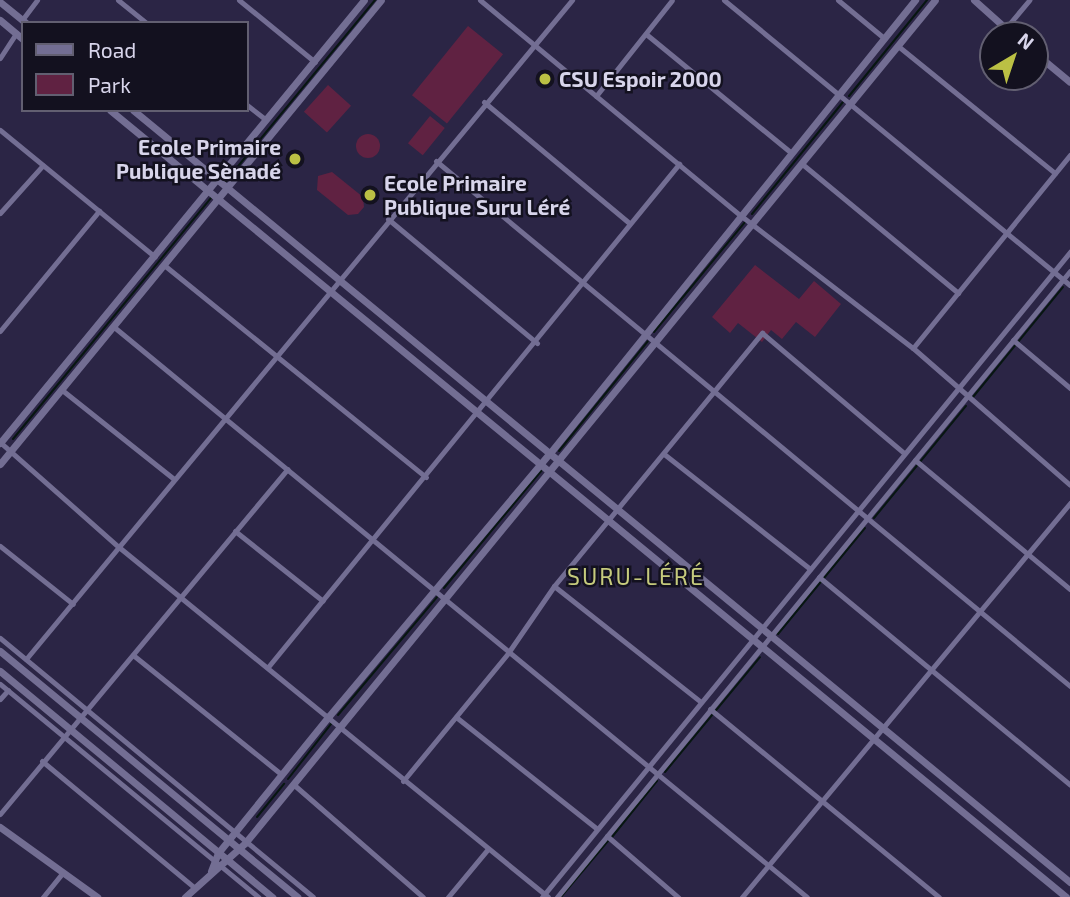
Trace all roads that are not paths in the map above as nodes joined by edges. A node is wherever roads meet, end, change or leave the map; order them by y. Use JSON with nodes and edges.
{"nodes":[{"id":1,"x":37,"y":0,"type":"edge"},
{"id":2,"x":118,"y":0,"type":"edge"},
{"id":3,"x":239,"y":0,"type":"edge"},
{"id":4,"x":381,"y":0,"type":"edge"},
{"id":5,"x":480,"y":0,"type":"edge"},
{"id":6,"x":572,"y":0,"type":"edge"},
{"id":7,"x":672,"y":0,"type":"edge"},
{"id":8,"x":724,"y":0,"type":"edge"},
{"id":9,"x":838,"y":0,"type":"edge"},
{"id":10,"x":915,"y":0,"type":"edge"},
{"id":11,"x":934,"y":0,"type":"edge"},
{"id":12,"x":974,"y":0,"type":"edge"},
{"id":13,"x":1029,"y":0,"type":"edge"},
{"id":14,"x":363,"y":1,"type":"edge"},
{"id":15,"x":0,"y":2,"type":"edge"},
{"id":16,"x":0,"y":20,"type":"edge"},
{"id":17,"x":24,"y":21,"type":"edge"},
{"id":18,"x":144,"y":21,"type":"edge"},
{"id":19,"x":996,"y":21,"type":"edge"},
{"id":20,"x":1012,"y":21,"type":"edge"},
{"id":21,"x":646,"y":34,"type":"junction"},
{"id":22,"x":19,"y":36,"type":"edge"},
{"id":23,"x":884,"y":38,"type":"junction"},
{"id":24,"x":898,"y":46,"type":"junction"},
{"id":25,"x":536,"y":47,"type":"junction"},
{"id":26,"x":0,"y":58,"type":"edge"},
{"id":27,"x":316,"y":63,"type":"junction"},
{"id":28,"x":1049,"y":65,"type":"edge"},
{"id":29,"x":1070,"y":82,"type":"edge"},
{"id":30,"x":838,"y":95,"type":"junction"},
{"id":31,"x":596,"y":96,"type":"junction"},
{"id":32,"x":484,"y":102,"type":"junction"},
{"id":33,"x":248,"y":105,"type":"edge"},
{"id":34,"x":850,"y":105,"type":"junction"},
{"id":35,"x":112,"y":112,"type":"edge"},
{"id":36,"x":135,"y":112,"type":"edge"},
{"id":37,"x":267,"y":121,"type":"junction"},
{"id":38,"x":0,"y":130,"type":"edge"},
{"id":39,"x":790,"y":152,"type":"junction"},
{"id":40,"x":1070,"y":155,"type":"edge"},
{"id":41,"x":436,"y":161,"type":"junction"},
{"id":42,"x":801,"y":163,"type":"junction"},
{"id":43,"x":679,"y":164,"type":"junction"},
{"id":44,"x":43,"y":165,"type":"junction"},
{"id":45,"x":1055,"y":173,"type":"junction"},
{"id":46,"x":219,"y":181,"type":"junction"},
{"id":47,"x":228,"y":187,"type":"junction"},
{"id":48,"x":210,"y":192,"type":"junction"},
{"id":49,"x":219,"y":198,"type":"junction"},
{"id":50,"x":99,"y":211,"type":"junction"},
{"id":51,"x":0,"y":213,"type":"edge"},
{"id":52,"x":740,"y":215,"type":"junction"},
{"id":53,"x":388,"y":219,"type":"junction"},
{"id":54,"x":629,"y":223,"type":"junction"},
{"id":55,"x":753,"y":224,"type":"junction"},
{"id":56,"x":1005,"y":234,"type":"junction"},
{"id":57,"x":1070,"y":252,"type":"edge"},
{"id":58,"x":155,"y":257,"type":"junction"},
{"id":59,"x":164,"y":265,"type":"junction"},
{"id":60,"x":1054,"y":271,"type":"junction"},
{"id":61,"x":1070,"y":271,"type":"edge"},
{"id":62,"x":1063,"y":279,"type":"junction"},
{"id":63,"x":340,"y":281,"type":"junction"},
{"id":64,"x":583,"y":284,"type":"junction"},
{"id":65,"x":1070,"y":285,"type":"edge"},
{"id":66,"x":331,"y":291,"type":"junction"},
{"id":67,"x":958,"y":293,"type":"junction"},
{"id":68,"x":114,"y":327,"type":"junction"},
{"id":69,"x":0,"y":331,"type":"edge"},
{"id":70,"x":645,"y":335,"type":"junction"},
{"id":71,"x":1013,"y":340,"type":"junction"},
{"id":72,"x":537,"y":343,"type":"junction"},
{"id":73,"x":656,"y":344,"type":"junction"},
{"id":74,"x":913,"y":348,"type":"junction"},
{"id":75,"x":279,"y":355,"type":"junction"},
{"id":76,"x":1070,"y":388,"type":"edge"},
{"id":77,"x":959,"y":389,"type":"junction"},
{"id":78,"x":62,"y":390,"type":"junction"},
{"id":79,"x":714,"y":390,"type":"junction"},
{"id":80,"x":968,"y":396,"type":"junction"},
{"id":81,"x":487,"y":402,"type":"junction"},
{"id":82,"x":478,"y":412,"type":"junction"},
{"id":83,"x":226,"y":418,"type":"junction"},
{"id":84,"x":0,"y":442,"type":"edge"},
{"id":85,"x":11,"y":451,"type":"junction"},
{"id":86,"x":550,"y":453,"type":"junction"},
{"id":87,"x":904,"y":453,"type":"junction"},
{"id":88,"x":664,"y":454,"type":"junction"},
{"id":89,"x":915,"y":460,"type":"junction"},
{"id":90,"x":559,"y":461,"type":"junction"},
{"id":91,"x":541,"y":463,"type":"junction"},
{"id":92,"x":0,"y":464,"type":"edge"},
{"id":93,"x":287,"y":469,"type":"junction"},
{"id":94,"x":551,"y":471,"type":"junction"},
{"id":95,"x":426,"y":477,"type":"junction"},
{"id":96,"x":174,"y":479,"type":"junction"},
{"id":97,"x":1070,"y":485,"type":"edge"},
{"id":98,"x":1070,"y":503,"type":"edge"},
{"id":99,"x":617,"y":508,"type":"junction"},
{"id":100,"x":857,"y":510,"type":"junction"},
{"id":101,"x":867,"y":518,"type":"junction"},
{"id":102,"x":609,"y":521,"type":"junction"},
{"id":103,"x":235,"y":531,"type":"junction"},
{"id":104,"x":375,"y":540,"type":"junction"},
{"id":105,"x":0,"y":547,"type":"edge"},
{"id":106,"x":120,"y":548,"type":"junction"},
{"id":107,"x":1026,"y":553,"type":"junction"},
{"id":108,"x":810,"y":569,"type":"junction"},
{"id":109,"x":819,"y":577,"type":"junction"},
{"id":110,"x":554,"y":586,"type":"junction"},
{"id":111,"x":434,"y":589,"type":"junction"},
{"id":112,"x":1070,"y":589,"type":"edge"},
{"id":113,"x":183,"y":596,"type":"junction"},
{"id":114,"x":445,"y":598,"type":"junction"},
{"id":115,"x":323,"y":601,"type":"junction"},
{"id":116,"x":73,"y":604,"type":"junction"},
{"id":117,"x":980,"y":612,"type":"junction"},
{"id":118,"x":762,"y":626,"type":"junction"},
{"id":119,"x":771,"y":634,"type":"junction"},
{"id":120,"x":753,"y":637,"type":"junction"},
{"id":121,"x":0,"y":638,"type":"edge"},
{"id":122,"x":762,"y":645,"type":"junction"},
{"id":123,"x":0,"y":651,"type":"edge"},
{"id":124,"x":508,"y":653,"type":"junction"},
{"id":125,"x":133,"y":655,"type":"junction"},
{"id":126,"x":26,"y":659,"type":"junction"},
{"id":127,"x":268,"y":667,"type":"junction"},
{"id":128,"x":934,"y":670,"type":"junction"},
{"id":129,"x":0,"y":671,"type":"edge"},
{"id":130,"x":0,"y":684,"type":"edge"},
{"id":131,"x":1070,"y":686,"type":"edge"},
{"id":132,"x":8,"y":690,"type":"junction"},
{"id":133,"x":0,"y":699,"type":"edge"},
{"id":134,"x":701,"y":702,"type":"junction"},
{"id":135,"x":710,"y":709,"type":"junction"},
{"id":136,"x":85,"y":712,"type":"junction"},
{"id":137,"x":329,"y":716,"type":"junction"},
{"id":138,"x":456,"y":717,"type":"junction"},
{"id":139,"x":79,"y":718,"type":"junction"},
{"id":140,"x":341,"y":726,"type":"junction"},
{"id":141,"x":884,"y":728,"type":"junction"},
{"id":142,"x":66,"y":733,"type":"junction"},
{"id":143,"x":876,"y":740,"type":"junction"},
{"id":144,"x":43,"y":761,"type":"junction"},
{"id":145,"x":649,"y":765,"type":"junction"},
{"id":146,"x":656,"y":772,"type":"junction"},
{"id":147,"x":282,"y":775,"type":"junction"},
{"id":148,"x":403,"y":782,"type":"junction"},
{"id":149,"x":293,"y":784,"type":"junction"},
{"id":150,"x":1070,"y":785,"type":"edge"},
{"id":151,"x":821,"y":802,"type":"junction"},
{"id":152,"x":0,"y":814,"type":"edge"},
{"id":153,"x":0,"y":827,"type":"edge"},
{"id":154,"x":596,"y":828,"type":"junction"},
{"id":155,"x":234,"y":834,"type":"junction"},
{"id":156,"x":607,"y":836,"type":"junction"},
{"id":157,"x":228,"y":842,"type":"junction"},
{"id":158,"x":245,"y":843,"type":"junction"},
{"id":159,"x":238,"y":850,"type":"junction"},
{"id":160,"x":487,"y":850,"type":"junction"},
{"id":161,"x":218,"y":853,"type":"junction"},
{"id":162,"x":213,"y":861,"type":"junction"},
{"id":163,"x":229,"y":862,"type":"junction"},
{"id":164,"x":768,"y":864,"type":"junction"},
{"id":165,"x":222,"y":868,"type":"junction"},
{"id":166,"x":211,"y":871,"type":"junction"},
{"id":167,"x":63,"y":872,"type":"junction"},
{"id":168,"x":1070,"y":882,"type":"edge"},
{"id":169,"x":194,"y":887,"type":"junction"},
{"id":170,"x":544,"y":896,"type":"edge"},
{"id":171,"x":43,"y":897,"type":"edge"},
{"id":172,"x":97,"y":897,"type":"edge"},
{"id":173,"x":185,"y":897,"type":"edge"},
{"id":174,"x":258,"y":897,"type":"edge"},
{"id":175,"x":272,"y":897,"type":"edge"},
{"id":176,"x":297,"y":897,"type":"edge"},
{"id":177,"x":313,"y":897,"type":"edge"},
{"id":178,"x":423,"y":897,"type":"edge"},
{"id":179,"x":448,"y":897,"type":"edge"},
{"id":180,"x":557,"y":897,"type":"edge"},
{"id":181,"x":678,"y":897,"type":"edge"},
{"id":182,"x":742,"y":897,"type":"edge"},
{"id":183,"x":807,"y":897,"type":"edge"},
{"id":184,"x":939,"y":897,"type":"edge"},
{"id":185,"x":1066,"y":897,"type":"edge"}],
"edges":[{"from":1,"to":17,"type":"street"},
{"from":2,"to":18,"type":"street"},
{"from":3,"to":27,"type":"street"},
{"from":4,"to":47,"type":"street"},
{"from":5,"to":25,"type":"street"},
{"from":6,"to":25,"type":"street"},
{"from":7,"to":21,"type":"street"},
{"from":8,"to":30,"type":"street"},
{"from":9,"to":23,"type":"street"},
{"from":10,"to":23,"type":"street"},
{"from":11,"to":24,"type":"street"},
{"from":12,"to":19,"type":"street"},
{"from":13,"to":20,"type":"street"},
{"from":14,"to":27,"type":"street"},
{"from":15,"to":17,"type":"street"},
{"from":16,"to":22,"type":"street"},
{"from":21,"to":31,"type":"street"},
{"from":21,"to":39,"type":"street"},
{"from":22,"to":26,"type":"street"},
{"from":23,"to":30,"type":"street"},
{"from":24,"to":34,"type":"street"},
{"from":24,"to":45,"type":"street"},
{"from":25,"to":31,"type":"street"},
{"from":25,"to":32,"type":"street"},
{"from":27,"to":37,"type":"street"},
{"from":28,"to":29,"type":"street"},
{"from":30,"to":34,"type":"street"},
{"from":30,"to":39,"type":"street"},
{"from":31,"to":43,"type":"street"},
{"from":32,"to":41,"type":"street"},
{"from":32,"to":54,"type":"street"},
{"from":33,"to":37,"type":"street"},
{"from":34,"to":42,"type":"street"},
{"from":34,"to":56,"type":"street"},
{"from":35,"to":48,"type":"street"},
{"from":36,"to":46,"type":"street"},
{"from":37,"to":46,"type":"street"},
{"from":38,"to":44,"type":"street"},
{"from":39,"to":52,"type":"street"},
{"from":40,"to":45,"type":"street"},
{"from":41,"to":53,"type":"street"},
{"from":41,"to":64,"type":"street"},
{"from":42,"to":55,"type":"street"},
{"from":42,"to":67,"type":"street"},
{"from":43,"to":52,"type":"street"},
{"from":43,"to":54,"type":"street"},
{"from":44,"to":50,"type":"street"},
{"from":44,"to":51,"type":"street"},
{"from":45,"to":56,"type":"street"},
{"from":46,"to":47,"type":"street"},
{"from":46,"to":48,"type":"street"},
{"from":47,"to":49,"type":"street"},
{"from":47,"to":63,"type":"street"},
{"from":48,"to":49,"type":"street"},
{"from":48,"to":58,"type":"street"},
{"from":49,"to":59,"type":"street"},
{"from":49,"to":66,"type":"street"},
{"from":50,"to":58,"type":"street"},
{"from":50,"to":69,"type":"street"},
{"from":52,"to":55,"type":"street"},
{"from":52,"to":70,"type":"street"},
{"from":53,"to":63,"type":"street"},
{"from":53,"to":72,"type":"street"},
{"from":54,"to":64,"type":"street"},
{"from":55,"to":73,"type":"street"},
{"from":55,"to":74,"type":"street"},
{"from":56,"to":60,"type":"street"},
{"from":56,"to":67,"type":"street"},
{"from":57,"to":60,"type":"street"},
{"from":58,"to":84,"type":"street"},
{"from":59,"to":68,"type":"street"},
{"from":59,"to":75,"type":"street"},
{"from":60,"to":62,"type":"street"},
{"from":60,"to":77,"type":"street"},
{"from":61,"to":62,"type":"street"},
{"from":62,"to":65,"type":"street"},
{"from":62,"to":71,"type":"street"},
{"from":63,"to":66,"type":"street"},
{"from":63,"to":81,"type":"street"},
{"from":64,"to":70,"type":"street"},
{"from":64,"to":72,"type":"street"},
{"from":66,"to":75,"type":"street"},
{"from":66,"to":82,"type":"street"},
{"from":67,"to":74,"type":"street"},
{"from":68,"to":78,"type":"street"},
{"from":68,"to":83,"type":"street"},
{"from":70,"to":73,"type":"street"},
{"from":70,"to":86,"type":"street"},
{"from":71,"to":76,"type":"street"},
{"from":71,"to":80,"type":"street"},
{"from":72,"to":81,"type":"street"},
{"from":73,"to":79,"type":"street"},
{"from":73,"to":90,"type":"street"},
{"from":74,"to":77,"type":"street"},
{"from":75,"to":83,"type":"street"},
{"from":75,"to":95,"type":"street"},
{"from":77,"to":80,"type":"street"},
{"from":77,"to":87,"type":"street"},
{"from":78,"to":85,"type":"street"},
{"from":78,"to":96,"type":"street"},
{"from":79,"to":87,"type":"street"},
{"from":79,"to":88,"type":"street"},
{"from":79,"to":100,"type":"street"},
{"from":80,"to":89,"type":"street"},
{"from":80,"to":97,"type":"street"},
{"from":81,"to":82,"type":"street"},
{"from":81,"to":86,"type":"street"},
{"from":82,"to":91,"type":"street"},
{"from":82,"to":95,"type":"street"},
{"from":83,"to":93,"type":"street"},
{"from":83,"to":96,"type":"street"},
{"from":84,"to":85,"type":"street"},
{"from":85,"to":92,"type":"street"},
{"from":85,"to":106,"type":"street"},
{"from":86,"to":90,"type":"street"},
{"from":86,"to":91,"type":"street"},
{"from":87,"to":100,"type":"street"},
{"from":88,"to":99,"type":"street"},
{"from":88,"to":108,"type":"street"},
{"from":89,"to":101,"type":"street"},
{"from":89,"to":107,"type":"street"},
{"from":90,"to":94,"type":"street"},
{"from":90,"to":99,"type":"street"},
{"from":91,"to":94,"type":"street"},
{"from":91,"to":111,"type":"street"},
{"from":93,"to":103,"type":"street"},
{"from":93,"to":104,"type":"street"},
{"from":94,"to":102,"type":"street"},
{"from":94,"to":114,"type":"street"},
{"from":95,"to":104,"type":"street"},
{"from":96,"to":106,"type":"street"},
{"from":98,"to":107,"type":"street"},
{"from":99,"to":102,"type":"street"},
{"from":99,"to":118,"type":"street"},
{"from":100,"to":101,"type":"street"},
{"from":100,"to":108,"type":"street"},
{"from":101,"to":109,"type":"street"},
{"from":101,"to":117,"type":"street"},
{"from":102,"to":110,"type":"street"},
{"from":102,"to":120,"type":"street"},
{"from":103,"to":113,"type":"street"},
{"from":103,"to":115,"type":"street"},
{"from":104,"to":111,"type":"street"},
{"from":104,"to":115,"type":"street"},
{"from":105,"to":116,"type":"street"},
{"from":106,"to":113,"type":"street"},
{"from":106,"to":116,"type":"street"},
{"from":107,"to":112,"type":"street"},
{"from":107,"to":117,"type":"street"},
{"from":108,"to":118,"type":"street"},
{"from":109,"to":119,"type":"street"},
{"from":109,"to":128,"type":"street"},
{"from":110,"to":124,"type":"street"},
{"from":110,"to":134,"type":"street"},
{"from":111,"to":114,"type":"street"},
{"from":111,"to":137,"type":"street"},
{"from":113,"to":125,"type":"street"},
{"from":113,"to":127,"type":"street"},
{"from":114,"to":124,"type":"street"},
{"from":114,"to":140,"type":"street"},
{"from":115,"to":127,"type":"street"},
{"from":116,"to":126,"type":"street"},
{"from":117,"to":128,"type":"street"},
{"from":117,"to":131,"type":"street"},
{"from":118,"to":119,"type":"street"},
{"from":118,"to":120,"type":"street"},
{"from":119,"to":122,"type":"street"},
{"from":119,"to":141,"type":"street"},
{"from":120,"to":122,"type":"street"},
{"from":120,"to":134,"type":"street"},
{"from":121,"to":126,"type":"street"},
{"from":122,"to":135,"type":"street"},
{"from":122,"to":143,"type":"street"},
{"from":123,"to":139,"type":"street"},
{"from":124,"to":138,"type":"street"},
{"from":124,"to":145,"type":"street"},
{"from":125,"to":136,"type":"street"},
{"from":125,"to":147,"type":"street"},
{"from":126,"to":136,"type":"street"},
{"from":127,"to":137,"type":"street"},
{"from":128,"to":141,"type":"street"},
{"from":128,"to":150,"type":"street"},
{"from":129,"to":142,"type":"street"},
{"from":130,"to":132,"type":"street"},
{"from":132,"to":133,"type":"street"},
{"from":132,"to":142,"type":"street"},
{"from":134,"to":145,"type":"street"},
{"from":135,"to":146,"type":"street"},
{"from":135,"to":151,"type":"street"},
{"from":136,"to":139,"type":"street"},
{"from":136,"to":155,"type":"street"},
{"from":137,"to":140,"type":"street"},
{"from":137,"to":147,"type":"street"},
{"from":138,"to":148,"type":"street"},
{"from":138,"to":154,"type":"street"},
{"from":139,"to":142,"type":"street"},
{"from":139,"to":157,"type":"street"},
{"from":140,"to":148,"type":"street"},
{"from":140,"to":149,"type":"street"},
{"from":141,"to":143,"type":"street"},
{"from":141,"to":168,"type":"street"},
{"from":142,"to":144,"type":"street"},
{"from":142,"to":161,"type":"street"},
{"from":142,"to":162,"type":"street"},
{"from":143,"to":151,"type":"street"},
{"from":143,"to":185,"type":"street"},
{"from":144,"to":152,"type":"street"},
{"from":144,"to":169,"type":"street"},
{"from":145,"to":146,"type":"street"},
{"from":145,"to":154,"type":"street"},
{"from":146,"to":156,"type":"street"},
{"from":146,"to":164,"type":"street"},
{"from":147,"to":155,"type":"street"},
{"from":148,"to":160,"type":"street"},
{"from":149,"to":158,"type":"street"},
{"from":149,"to":178,"type":"street"},
{"from":151,"to":164,"type":"street"},
{"from":151,"to":184,"type":"street"},
{"from":153,"to":167,"type":"street"},
{"from":154,"to":170,"type":"street"},
{"from":155,"to":157,"type":"street"},
{"from":155,"to":158,"type":"street"},
{"from":156,"to":180,"type":"street"},
{"from":156,"to":181,"type":"street"},
{"from":157,"to":159,"type":"street"},
{"from":157,"to":161,"type":"street"},
{"from":158,"to":159,"type":"street"},
{"from":158,"to":177,"type":"street"},
{"from":159,"to":163,"type":"street"},
{"from":159,"to":176,"type":"street"},
{"from":160,"to":170,"type":"street"},
{"from":160,"to":179,"type":"street"},
{"from":161,"to":162,"type":"street"},
{"from":161,"to":163,"type":"street"},
{"from":162,"to":165,"type":"street"},
{"from":162,"to":166,"type":"street"},
{"from":163,"to":165,"type":"street"},
{"from":163,"to":175,"type":"street"},
{"from":164,"to":182,"type":"street"},
{"from":164,"to":183,"type":"street"},
{"from":165,"to":166,"type":"street"},
{"from":165,"to":174,"type":"street"},
{"from":166,"to":169,"type":"street"},
{"from":167,"to":171,"type":"street"},
{"from":167,"to":172,"type":"street"},
{"from":169,"to":173,"type":"street"}]}
